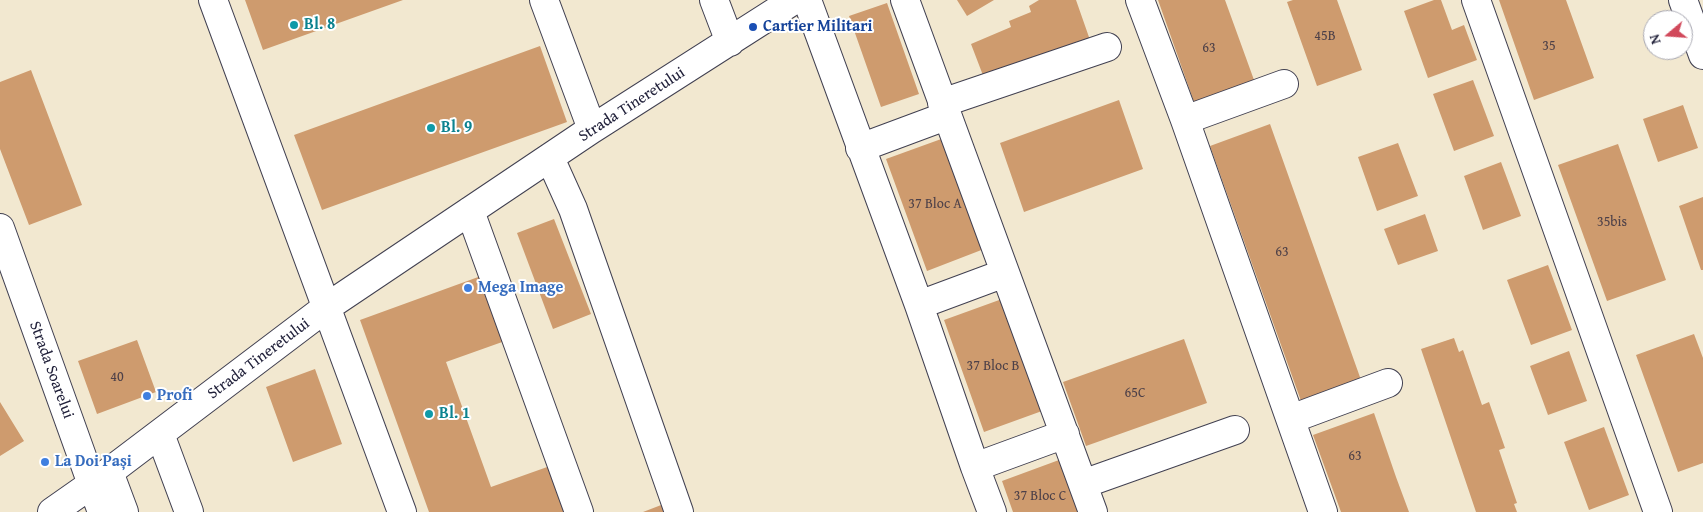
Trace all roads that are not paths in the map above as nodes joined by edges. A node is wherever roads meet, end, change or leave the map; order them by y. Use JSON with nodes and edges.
{"nodes":[{"id":1,"x":213,"y":0,"type":"edge"},
{"id":2,"x":544,"y":0,"type":"edge"},
{"id":3,"x":714,"y":0,"type":"edge"},
{"id":4,"x":794,"y":0,"type":"edge"},
{"id":5,"x":807,"y":0,"type":"edge"},
{"id":6,"x":905,"y":0,"type":"edge"},
{"id":7,"x":1140,"y":0,"type":"edge"},
{"id":8,"x":1476,"y":0,"type":"edge"},
{"id":9,"x":1683,"y":0,"type":"edge"},
{"id":10,"x":730,"y":42,"type":"junction"},
{"id":11,"x":1107,"y":47,"type":"dead end"},
{"id":12,"x":1703,"y":55,"type":"edge"},
{"id":13,"x":1284,"y":84,"type":"dead end"},
{"id":14,"x":944,"y":109,"type":"junction"},
{"id":15,"x":1185,"y":120,"type":"junction"},
{"id":16,"x":592,"y":130,"type":"junction"},
{"id":17,"x":860,"y":148,"type":"junction"},
{"id":18,"x":550,"y":158,"type":"junction"},
{"id":19,"x":470,"y":210,"type":"junction"},
{"id":20,"x":0,"y":228,"type":"edge"},
{"id":21,"x":1005,"y":274,"type":"junction"},
{"id":22,"x":919,"y":305,"type":"junction"},
{"id":23,"x":327,"y":307,"type":"junction"},
{"id":24,"x":1388,"y":383,"type":"dead end"},
{"id":25,"x":1291,"y":419,"type":"junction"},
{"id":26,"x":1235,"y":430,"type":"dead end"},
{"id":27,"x":160,"y":434,"type":"junction"},
{"id":28,"x":1065,"y":434,"type":"junction"},
{"id":29,"x":975,"y":467,"type":"junction"},
{"id":30,"x":101,"y":478,"type":"junction"},
{"id":31,"x":1082,"y":484,"type":"junction"},
{"id":32,"x":52,"y":512,"type":"edge"},
{"id":33,"x":102,"y":512,"type":"edge"},
{"id":34,"x":124,"y":512,"type":"edge"},
{"id":35,"x":189,"y":512,"type":"edge"},
{"id":36,"x":402,"y":512,"type":"edge"},
{"id":37,"x":579,"y":512,"type":"edge"},
{"id":38,"x":679,"y":512,"type":"edge"},
{"id":39,"x":992,"y":512,"type":"edge"},
{"id":40,"x":1093,"y":512,"type":"edge"},
{"id":41,"x":1324,"y":512,"type":"edge"},
{"id":42,"x":1658,"y":512,"type":"edge"}],
"edges":[{"from":1,"to":23,"type":"street"},
{"from":2,"to":16,"type":"street"},
{"from":3,"to":10,"type":"street"},
{"from":4,"to":10,"type":"street","name":"Strada Tineretului"},
{"from":5,"to":17,"type":"street"},
{"from":6,"to":14,"type":"street"},
{"from":7,"to":15,"type":"street"},
{"from":8,"to":42,"type":"street"},
{"from":9,"to":12,"type":"street"},
{"from":10,"to":16,"type":"street","name":"Strada Tineretului"},
{"from":11,"to":14,"type":"street"},
{"from":13,"to":15,"type":"street"},
{"from":14,"to":17,"type":"street"},
{"from":14,"to":21,"type":"street"},
{"from":15,"to":25,"type":"street"},
{"from":16,"to":18,"type":"street","name":"Strada Tineretului"},
{"from":17,"to":22,"type":"street"},
{"from":18,"to":19,"type":"street","name":"Strada Tineretului"},
{"from":18,"to":38,"type":"street"},
{"from":19,"to":23,"type":"street","name":"Strada Tineretului"},
{"from":19,"to":37,"type":"street"},
{"from":20,"to":30,"type":"street","name":"Strada Soarelui"},
{"from":21,"to":22,"type":"street"},
{"from":21,"to":28,"type":"street"},
{"from":22,"to":29,"type":"street"},
{"from":23,"to":27,"type":"street","name":"Strada Tineretului"},
{"from":23,"to":36,"type":"street"},
{"from":24,"to":25,"type":"street"},
{"from":25,"to":41,"type":"street"},
{"from":26,"to":31,"type":"street"},
{"from":27,"to":30,"type":"street","name":"Strada Tineretului"},
{"from":27,"to":35,"type":"street"},
{"from":28,"to":29,"type":"street"},
{"from":28,"to":31,"type":"street"},
{"from":29,"to":39,"type":"street"},
{"from":30,"to":32,"type":"street","name":"Strada Tineretului"},
{"from":30,"to":33,"type":"street","name":"Strada Soarelui"},
{"from":30,"to":34,"type":"street"},
{"from":31,"to":40,"type":"street"}]}
